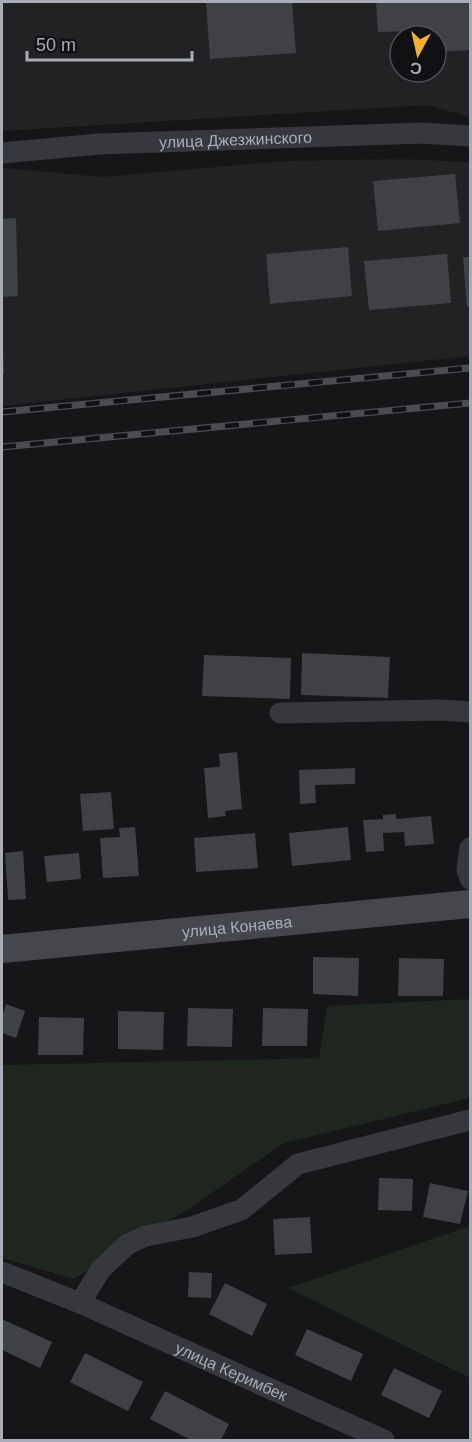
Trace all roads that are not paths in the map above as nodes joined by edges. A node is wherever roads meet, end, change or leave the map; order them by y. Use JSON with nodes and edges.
{"nodes":[{"id":1,"x":471,"y":135,"type":"edge"},
{"id":2,"x":2,"y":153,"type":"edge"},
{"id":3,"x":280,"y":712,"type":"dead end"},
{"id":4,"x":471,"y":712,"type":"edge"},
{"id":5,"x":471,"y":848,"type":"edge"},
{"id":6,"x":471,"y":879,"type":"edge"},
{"id":7,"x":471,"y":904,"type":"edge"},
{"id":8,"x":2,"y":949,"type":"edge"},
{"id":9,"x":471,"y":1119,"type":"edge"},
{"id":10,"x":2,"y":1272,"type":"edge"},
{"id":11,"x":80,"y":1303,"type":"junction"},
{"id":12,"x":384,"y":1440,"type":"edge"}],
"edges":[{"from":1,"to":2,"type":"street","name":"улица Джезжинского"},
{"from":3,"to":4,"type":"street"},
{"from":5,"to":6,"type":"street"},
{"from":7,"to":8,"type":"main road","name":"улица Конаева"},
{"from":9,"to":11,"type":"street"},
{"from":10,"to":11,"type":"street","name":"улица Керимбек"},
{"from":11,"to":12,"type":"street","name":"улица Керимбек"}]}
